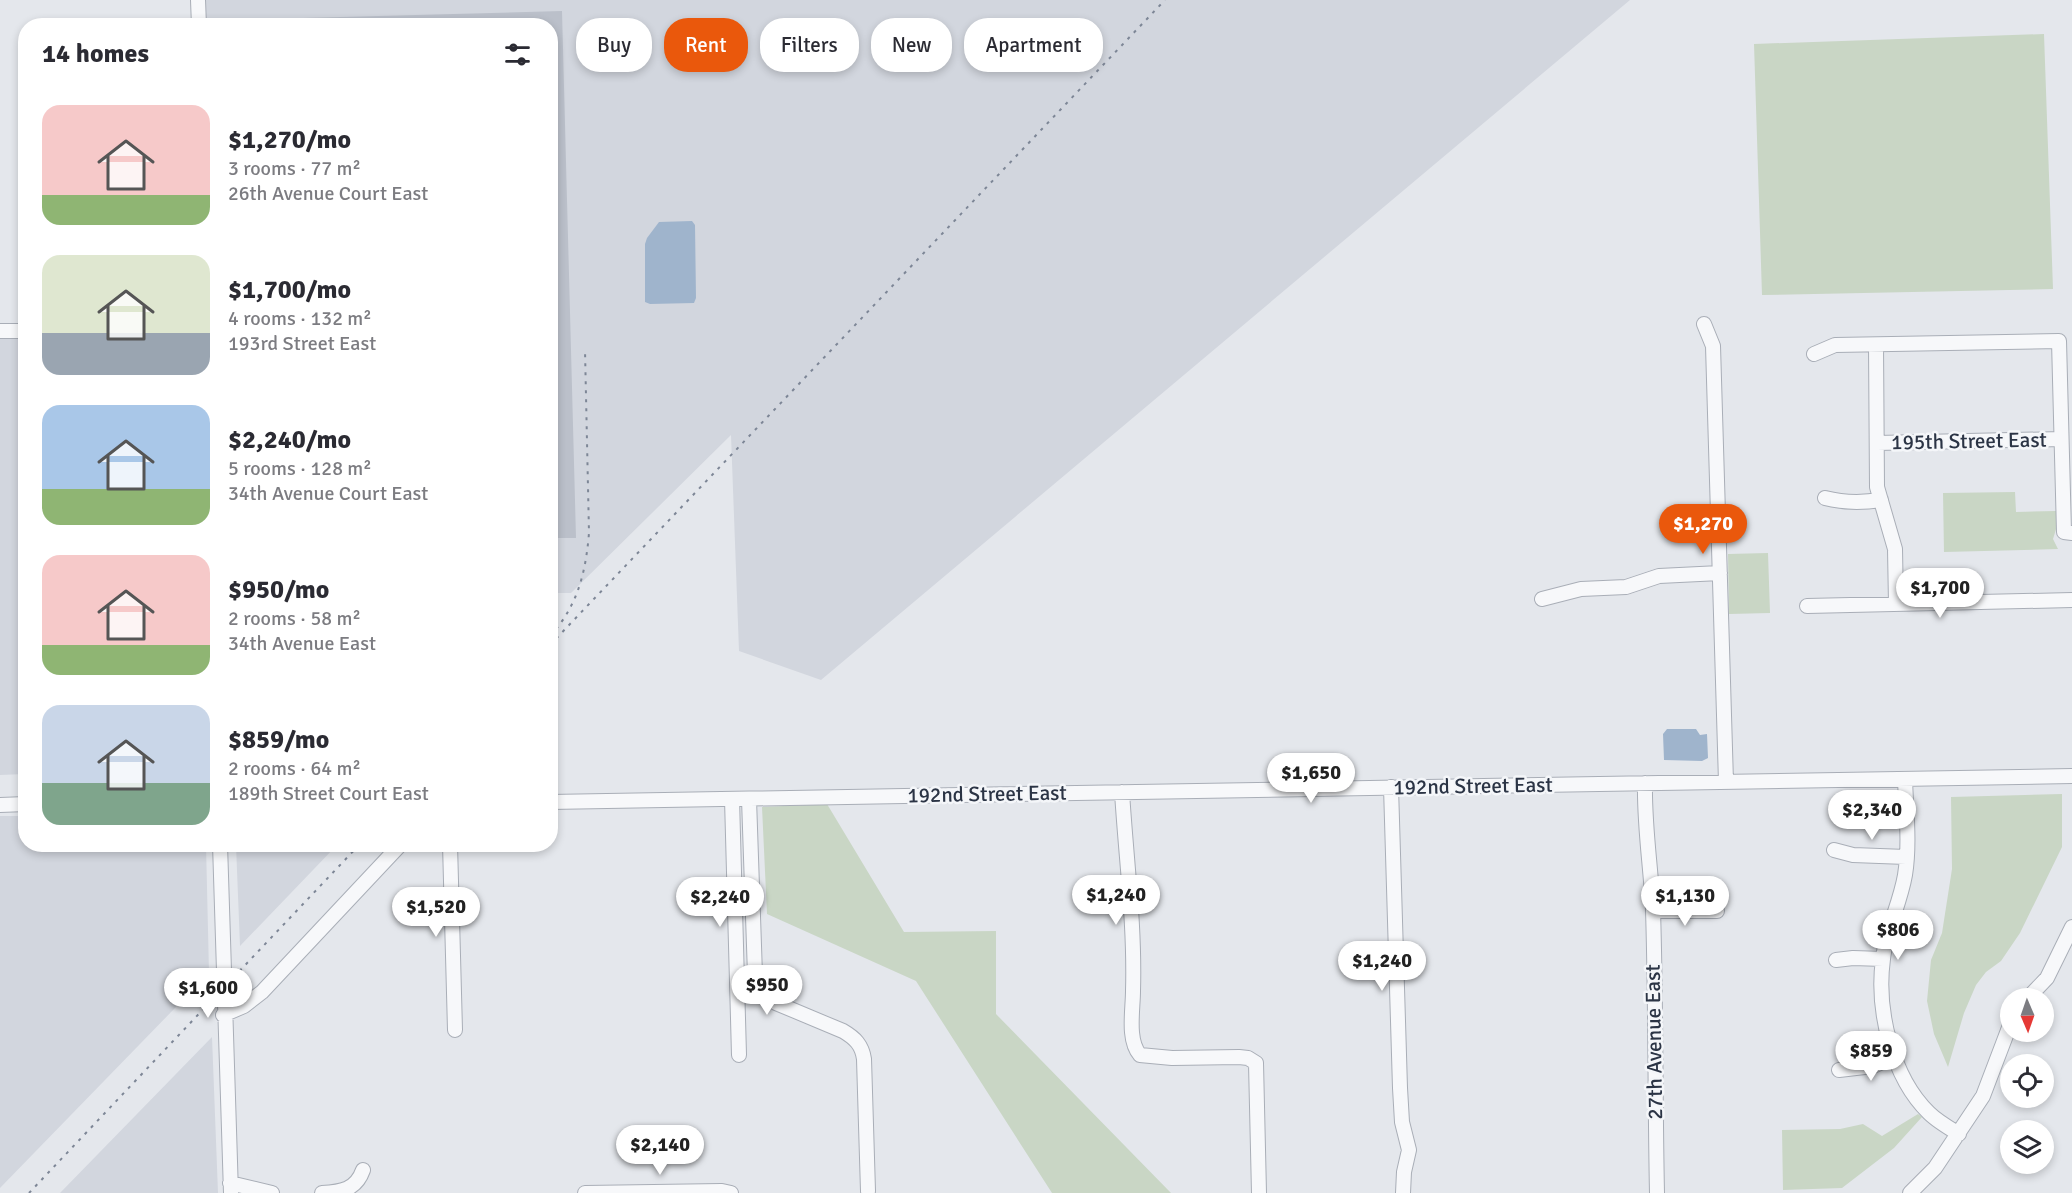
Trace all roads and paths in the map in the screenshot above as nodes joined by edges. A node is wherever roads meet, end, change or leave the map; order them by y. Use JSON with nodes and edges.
{"nodes":[{"id":1,"x":198,"y":0,"type":"edge"},
{"id":2,"x":199,"y":18,"type":"edge"},
{"id":3,"x":1704,"y":324,"type":"dead end"},
{"id":4,"x":0,"y":331,"type":"edge"},
{"id":5,"x":18,"y":331,"type":"edge"},
{"id":6,"x":1876,"y":345,"type":"junction"},
{"id":7,"x":1814,"y":354,"type":"dead end"},
{"id":8,"x":2061,"y":439,"type":"junction"},
{"id":9,"x":1877,"y":443,"type":"junction"},
{"id":10,"x":1825,"y":498,"type":"dead end"},
{"id":11,"x":1881,"y":500,"type":"junction"},
{"id":12,"x":2068,"y":532,"type":"edge"},
{"id":13,"x":1720,"y":573,"type":"junction"},
{"id":14,"x":1542,"y":599,"type":"dead end"},
{"id":15,"x":2072,"y":600,"type":"edge"},
{"id":16,"x":1896,"y":604,"type":"junction"},
{"id":17,"x":1808,"y":606,"type":"dead end"},
{"id":18,"x":2072,"y":776,"type":"edge"},
{"id":19,"x":1905,"y":778,"type":"junction"},
{"id":20,"x":1726,"y":782,"type":"junction"},
{"id":21,"x":1645,"y":783,"type":"junction"},
{"id":22,"x":1391,"y":787,"type":"junction"},
{"id":23,"x":1122,"y":792,"type":"junction"},
{"id":24,"x":732,"y":799,"type":"junction"},
{"id":25,"x":749,"y":799,"type":"junction"},
{"id":26,"x":558,"y":802,"type":"edge"},
{"id":27,"x":18,"y":804,"type":"edge"},
{"id":28,"x":0,"y":805,"type":"edge"},
{"id":29,"x":1834,"y":850,"type":"dead end"},
{"id":30,"x":220,"y":852,"type":"edge"},
{"id":31,"x":393,"y":852,"type":"edge"},
{"id":32,"x":450,"y":852,"type":"edge"},
{"id":33,"x":1906,"y":857,"type":"junction"},
{"id":34,"x":1653,"y":910,"type":"junction"},
{"id":35,"x":1717,"y":911,"type":"dead end"},
{"id":36,"x":2072,"y":927,"type":"edge"},
{"id":37,"x":1882,"y":959,"type":"junction"},
{"id":38,"x":1836,"y":960,"type":"dead end"},
{"id":39,"x":2037,"y":988,"type":"edge"},
{"id":40,"x":224,"y":1015,"type":"junction"},
{"id":41,"x":454,"y":1030,"type":"dead end"},
{"id":42,"x":2004,"y":1042,"type":"edge"},
{"id":43,"x":739,"y":1055,"type":"dead end"},
{"id":44,"x":1894,"y":1057,"type":"junction"},
{"id":45,"x":1839,"y":1070,"type":"dead end"},
{"id":46,"x":1959,"y":1134,"type":"junction"},
{"id":47,"x":363,"y":1170,"type":"dead end"},
{"id":48,"x":231,"y":1188,"type":"edge"},
{"id":49,"x":868,"y":1191,"type":"dead end"},
{"id":50,"x":272,"y":1193,"type":"edge"},
{"id":51,"x":322,"y":1193,"type":"edge"},
{"id":52,"x":585,"y":1193,"type":"edge"},
{"id":53,"x":732,"y":1193,"type":"edge"},
{"id":54,"x":1259,"y":1193,"type":"edge"},
{"id":55,"x":1403,"y":1193,"type":"edge"},
{"id":56,"x":1657,"y":1193,"type":"edge"},
{"id":57,"x":1910,"y":1193,"type":"edge"}],
"edges":[{"from":1,"to":2,"type":"street"},
{"from":3,"to":13,"type":"street"},
{"from":4,"to":5,"type":"street"},
{"from":6,"to":7,"type":"street"},
{"from":6,"to":8,"type":"street"},
{"from":6,"to":9,"type":"street"},
{"from":8,"to":9,"type":"street","name":"195th Street East"},
{"from":8,"to":12,"type":"street"},
{"from":9,"to":11,"type":"street"},
{"from":10,"to":11,"type":"street"},
{"from":11,"to":16,"type":"street"},
{"from":13,"to":14,"type":"street"},
{"from":13,"to":20,"type":"street"},
{"from":15,"to":16,"type":"street"},
{"from":16,"to":17,"type":"street"},
{"from":18,"to":19,"type":"street","name":"192nd Street East"},
{"from":19,"to":20,"type":"street","name":"192nd Street East"},
{"from":19,"to":33,"type":"street"},
{"from":20,"to":21,"type":"street","name":"192nd Street East"},
{"from":21,"to":22,"type":"street","name":"192nd Street East"},
{"from":21,"to":34,"type":"street","name":"27th Avenue East"},
{"from":22,"to":23,"type":"street","name":"192nd Street East"},
{"from":22,"to":55,"type":"street"},
{"from":23,"to":25,"type":"street","name":"192nd Street East"},
{"from":23,"to":54,"type":"street"},
{"from":24,"to":25,"type":"street","name":"192nd Street East"},
{"from":24,"to":26,"type":"street","name":"192nd Street East"},
{"from":24,"to":43,"type":"street"},
{"from":25,"to":49,"type":"street"},
{"from":27,"to":28,"type":"street"},
{"from":29,"to":33,"type":"street"},
{"from":30,"to":40,"type":"street"},
{"from":31,"to":40,"type":"street"},
{"from":32,"to":41,"type":"street"},
{"from":33,"to":37,"type":"street"},
{"from":34,"to":35,"type":"street"},
{"from":34,"to":56,"type":"street","name":"27th Avenue East"},
{"from":36,"to":39,"type":"street"},
{"from":37,"to":38,"type":"street"},
{"from":37,"to":44,"type":"street"},
{"from":40,"to":48,"type":"street"},
{"from":42,"to":46,"type":"street"},
{"from":44,"to":45,"type":"street"},
{"from":44,"to":46,"type":"street"},
{"from":46,"to":57,"type":"street"},
{"from":47,"to":51,"type":"street"},
{"from":48,"to":50,"type":"street"},
{"from":52,"to":53,"type":"street"}]}
